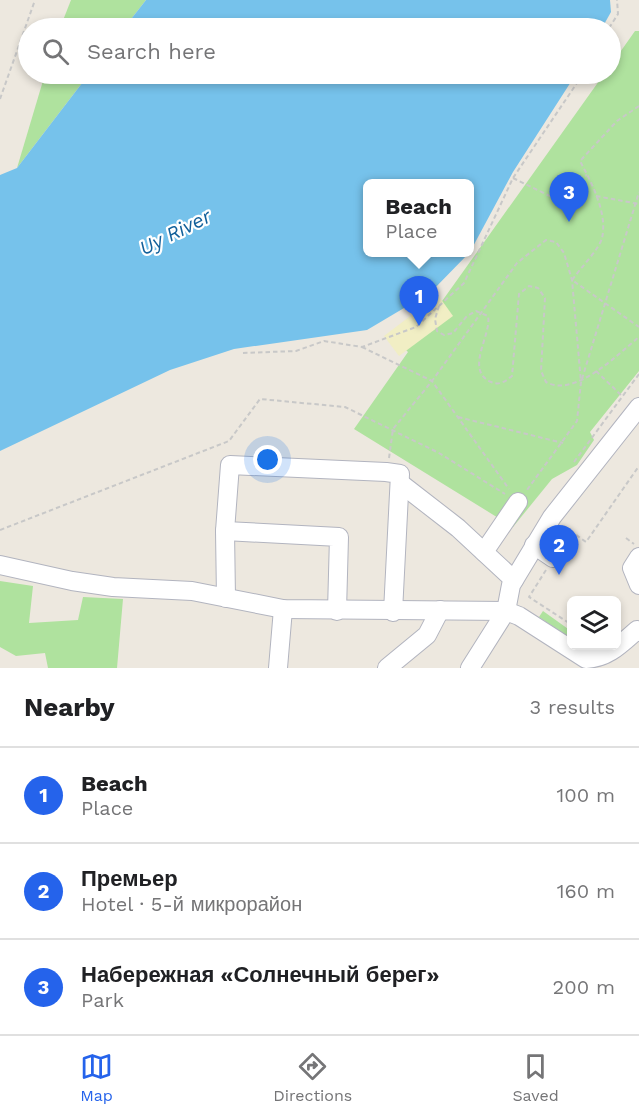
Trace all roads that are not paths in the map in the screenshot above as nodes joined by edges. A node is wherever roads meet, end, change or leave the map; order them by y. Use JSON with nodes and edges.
{"nodes":[{"id":1,"x":639,"y":408,"type":"edge"},
{"id":2,"x":393,"y":478,"type":"junction"},
{"id":3,"x":518,"y":502,"type":"road end"},
{"id":4,"x":225,"y":531,"type":"junction"},
{"id":5,"x":534,"y":545,"type":"junction"},
{"id":6,"x":484,"y":552,"type":"junction"},
{"id":7,"x":639,"y":557,"type":"edge"},
{"id":8,"x":554,"y":558,"type":"road end"},
{"id":9,"x":0,"y":565,"type":"edge"},
{"id":10,"x":513,"y":580,"type":"junction"},
{"id":11,"x":639,"y":585,"type":"edge"},
{"id":12,"x":226,"y":598,"type":"junction"},
{"id":13,"x":283,"y":609,"type":"junction"},
{"id":14,"x":440,"y":610,"type":"junction"},
{"id":15,"x":337,"y":611,"type":"junction"},
{"id":16,"x":498,"y":611,"type":"junction"},
{"id":17,"x":393,"y":612,"type":"junction"},
{"id":18,"x":638,"y":628,"type":"edge"},
{"id":19,"x":278,"y":668,"type":"edge"},
{"id":20,"x":387,"y":668,"type":"edge"},
{"id":21,"x":470,"y":668,"type":"edge"}],
"edges":[{"from":1,"to":5,"type":"street"},
{"from":2,"to":4,"type":"street"},
{"from":2,"to":6,"type":"street"},
{"from":2,"to":17,"type":"street"},
{"from":3,"to":6,"type":"street"},
{"from":4,"to":12,"type":"street"},
{"from":4,"to":15,"type":"street"},
{"from":5,"to":8,"type":"street"},
{"from":5,"to":10,"type":"street"},
{"from":6,"to":10,"type":"street"},
{"from":7,"to":11,"type":"street"},
{"from":9,"to":12,"type":"street"},
{"from":10,"to":16,"type":"street"},
{"from":12,"to":13,"type":"street"},
{"from":13,"to":15,"type":"street"},
{"from":13,"to":19,"type":"street"},
{"from":14,"to":16,"type":"street"},
{"from":14,"to":17,"type":"street"},
{"from":14,"to":20,"type":"street"},
{"from":15,"to":17,"type":"street"},
{"from":16,"to":18,"type":"street"},
{"from":16,"to":21,"type":"street"}]}
